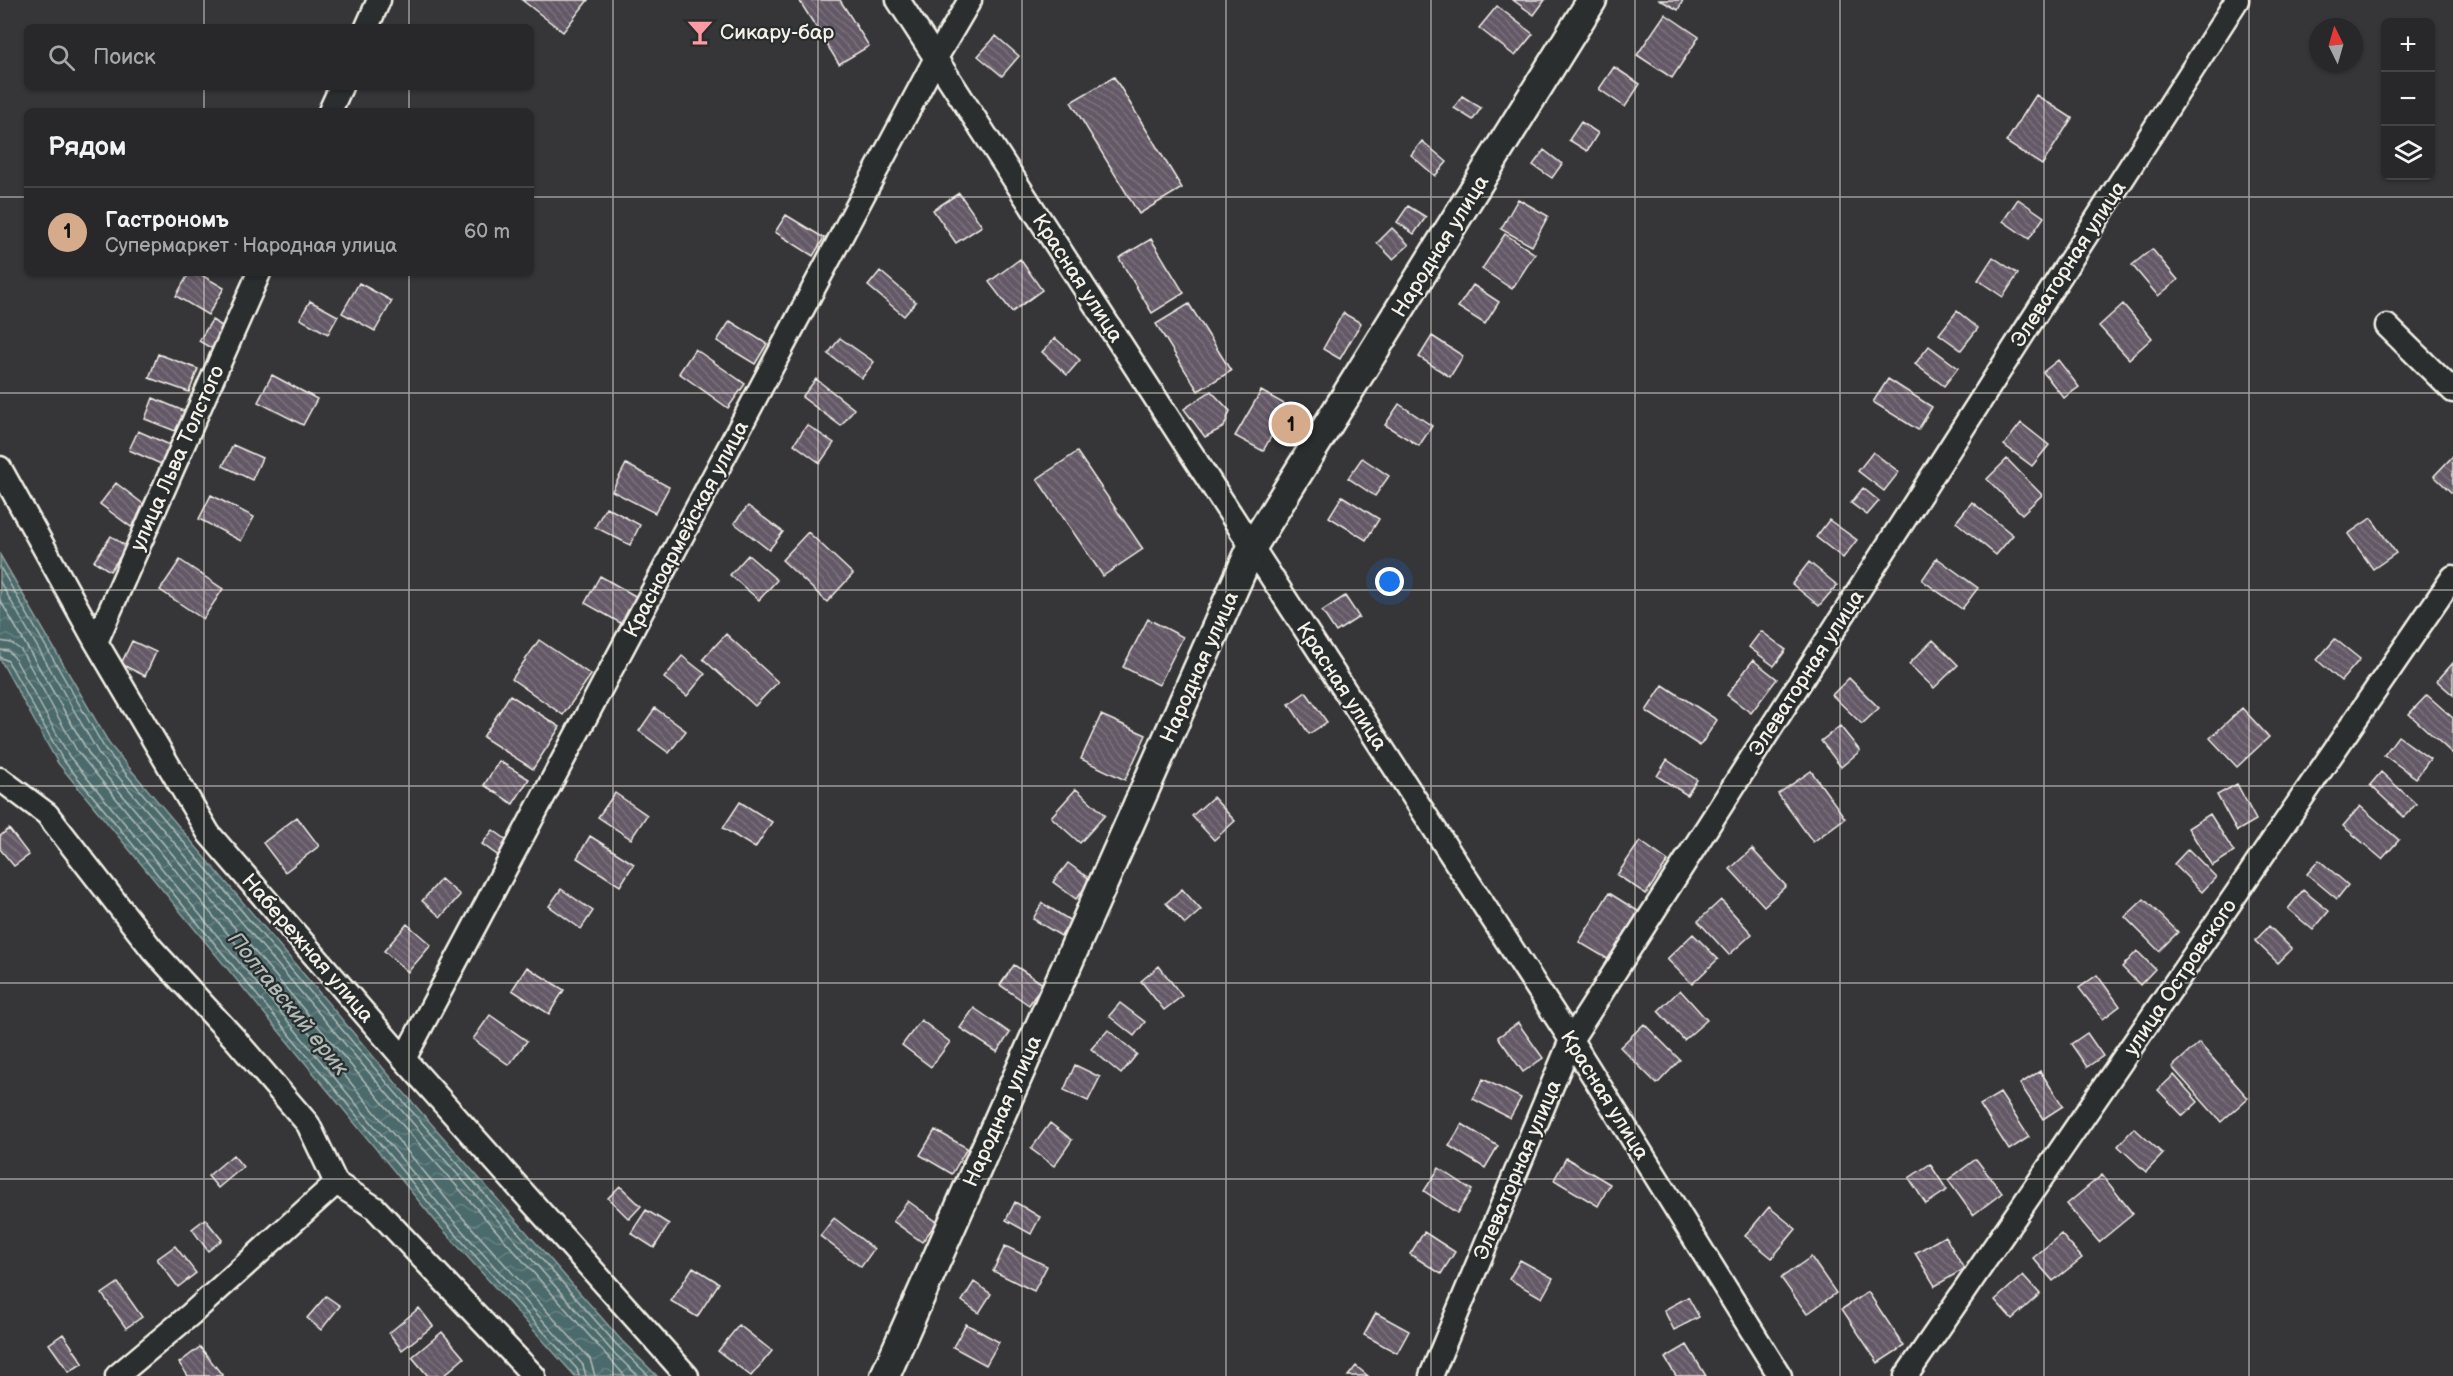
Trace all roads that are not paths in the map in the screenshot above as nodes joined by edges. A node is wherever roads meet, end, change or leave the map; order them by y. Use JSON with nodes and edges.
{"nodes":[{"id":1,"x":379,"y":0,"type":"edge"},
{"id":2,"x":898,"y":0,"type":"edge"},
{"id":3,"x":970,"y":0,"type":"edge"},
{"id":4,"x":1592,"y":0,"type":"edge"},
{"id":5,"x":2237,"y":0,"type":"edge"},
{"id":6,"x":368,"y":24,"type":"edge"},
{"id":7,"x":936,"y":58,"type":"junction"},
{"id":8,"x":340,"y":90,"type":"edge"},
{"id":9,"x":331,"y":108,"type":"edge"},
{"id":10,"x":258,"y":276,"type":"edge"},
{"id":11,"x":2387,"y":326,"type":"dead end"},
{"id":12,"x":2453,"y":391,"type":"edge"},
{"id":13,"x":0,"y":468,"type":"edge"},
{"id":14,"x":1252,"y":547,"type":"junction"},
{"id":15,"x":2453,"y":577,"type":"edge"},
{"id":16,"x":96,"y":642,"type":"junction"},
{"id":17,"x":0,"y":779,"type":"edge"},
{"id":18,"x":1571,"y":1040,"type":"junction"},
{"id":19,"x":404,"y":1059,"type":"junction"},
{"id":20,"x":336,"y":1183,"type":"junction"},
{"id":21,"x":117,"y":1376,"type":"edge"},
{"id":22,"x":534,"y":1376,"type":"edge"},
{"id":23,"x":687,"y":1376,"type":"edge"},
{"id":24,"x":885,"y":1376,"type":"edge"},
{"id":25,"x":1431,"y":1376,"type":"edge"},
{"id":26,"x":1780,"y":1376,"type":"edge"},
{"id":27,"x":1906,"y":1376,"type":"edge"}],
"edges":[{"from":1,"to":6,"type":"street"},
{"from":2,"to":7,"type":"street","name":"Красная улица"},
{"from":3,"to":7,"type":"street","name":"Красноармейская улица"},
{"from":4,"to":14,"type":"main road","name":"Народная улица"},
{"from":5,"to":18,"type":"street","name":"Элеваторная улица"},
{"from":7,"to":14,"type":"street","name":"Красная улица"},
{"from":7,"to":19,"type":"street","name":"Красноармейская улица"},
{"from":8,"to":9,"type":"street"},
{"from":10,"to":16,"type":"street","name":"улица Льва Толстого"},
{"from":11,"to":12,"type":"street"},
{"from":13,"to":16,"type":"street","name":"Набережная улица"},
{"from":14,"to":18,"type":"street","name":"Красная улица"},
{"from":14,"to":24,"type":"main road","name":"Народная улица"},
{"from":15,"to":27,"type":"street","name":"улица Островского"},
{"from":16,"to":19,"type":"street","name":"Набережная улица"},
{"from":17,"to":20,"type":"street"},
{"from":18,"to":25,"type":"street","name":"Элеваторная улица"},
{"from":18,"to":26,"type":"street","name":"Красная улица"},
{"from":19,"to":23,"type":"street","name":"Набережная улица"},
{"from":20,"to":21,"type":"street"},
{"from":20,"to":22,"type":"street"}]}
